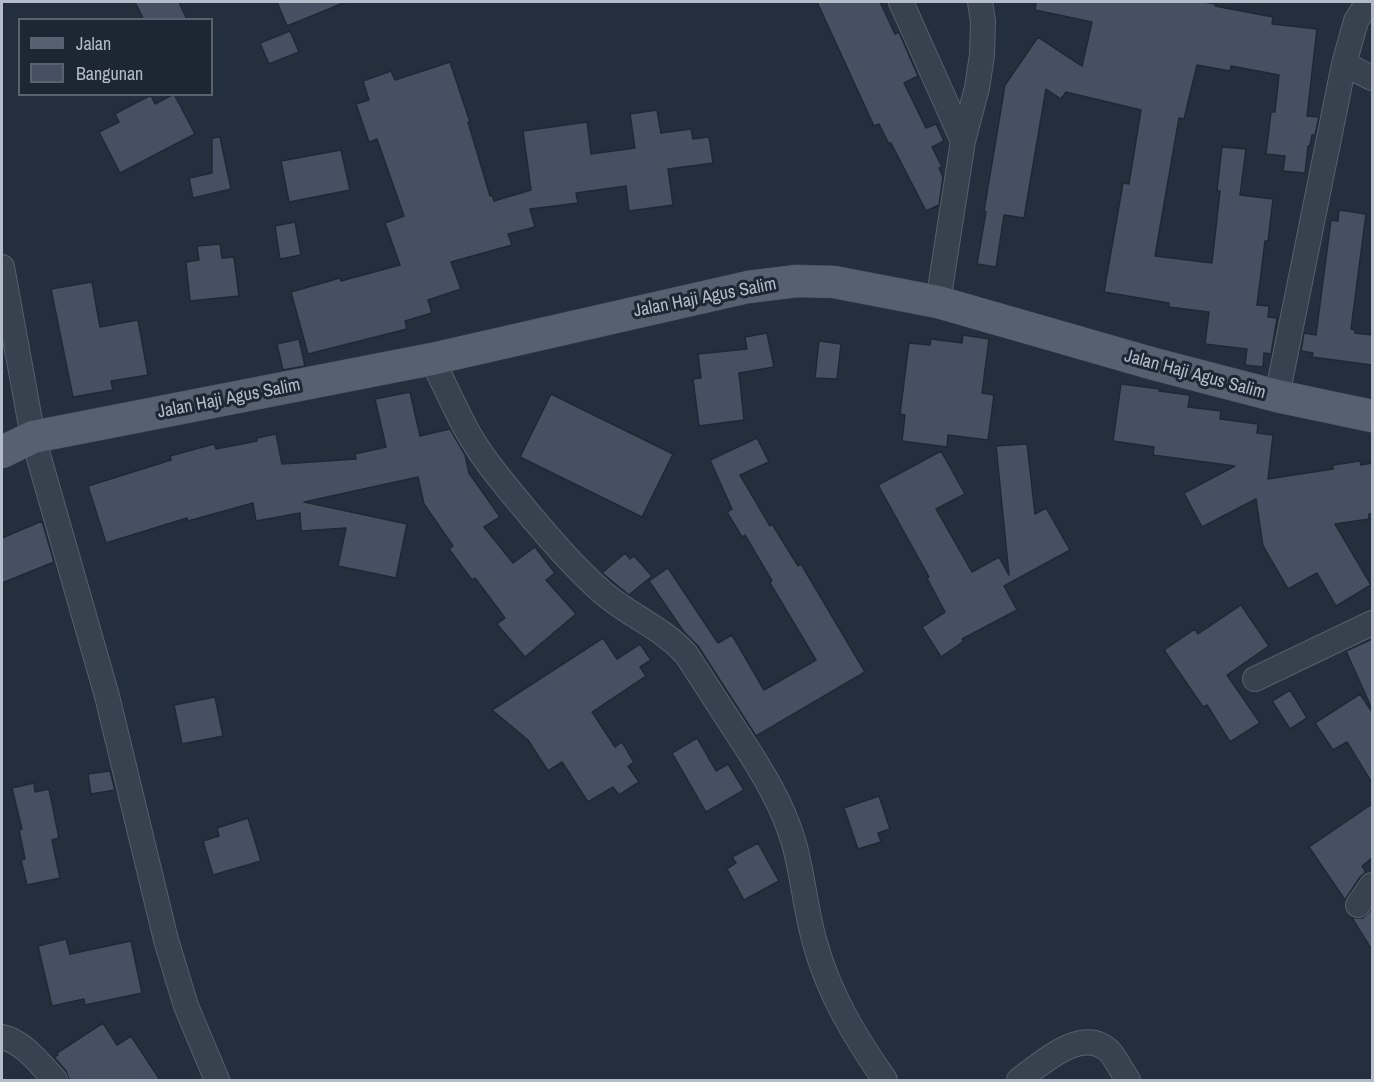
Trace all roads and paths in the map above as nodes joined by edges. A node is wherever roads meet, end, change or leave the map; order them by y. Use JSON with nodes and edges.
{"nodes":[{"id":1,"x":901,"y":2,"type":"edge"},
{"id":2,"x":980,"y":2,"type":"edge"},
{"id":3,"x":1368,"y":2,"type":"edge"},
{"id":4,"x":1344,"y":64,"type":"junction"},
{"id":5,"x":1372,"y":78,"type":"edge"},
{"id":6,"x":963,"y":141,"type":"junction"},
{"id":7,"x":2,"y":267,"type":"edge"},
{"id":8,"x":938,"y":302,"type":"junction"},
{"id":9,"x":432,"y":359,"type":"junction"},
{"id":10,"x":1277,"y":396,"type":"junction"},
{"id":11,"x":1372,"y":416,"type":"edge"},
{"id":12,"x":33,"y":437,"type":"junction"},
{"id":13,"x":2,"y":452,"type":"edge"},
{"id":14,"x":1372,"y":623,"type":"edge"},
{"id":15,"x":1255,"y":679,"type":"dead end"},
{"id":16,"x":1372,"y":885,"type":"edge"},
{"id":17,"x":1358,"y":905,"type":"dead end"},
{"id":18,"x":2,"y":1037,"type":"edge"},
{"id":19,"x":55,"y":1080,"type":"edge"},
{"id":20,"x":217,"y":1080,"type":"edge"},
{"id":21,"x":885,"y":1080,"type":"edge"},
{"id":22,"x":1019,"y":1080,"type":"edge"},
{"id":23,"x":1128,"y":1080,"type":"edge"}],
"edges":[{"from":1,"to":6,"type":"street"},
{"from":2,"to":6,"type":"street"},
{"from":3,"to":4,"type":"street"},
{"from":4,"to":5,"type":"street"},
{"from":4,"to":10,"type":"street"},
{"from":6,"to":8,"type":"street"},
{"from":7,"to":12,"type":"street"},
{"from":8,"to":9,"type":"main road","name":"Jalan Haji Agus Salim"},
{"from":8,"to":10,"type":"main road","name":"Jalan Haji Agus Salim"},
{"from":9,"to":12,"type":"main road","name":"Jalan Haji Agus Salim"},
{"from":9,"to":21,"type":"street"},
{"from":10,"to":11,"type":"main road","name":"Jalan Haji Agus Salim"},
{"from":12,"to":13,"type":"main road","name":"Jalan Haji Agus Salim"},
{"from":12,"to":20,"type":"street"},
{"from":14,"to":15,"type":"street"},
{"from":16,"to":17,"type":"street"},
{"from":18,"to":19,"type":"street"},
{"from":22,"to":23,"type":"street"}]}
